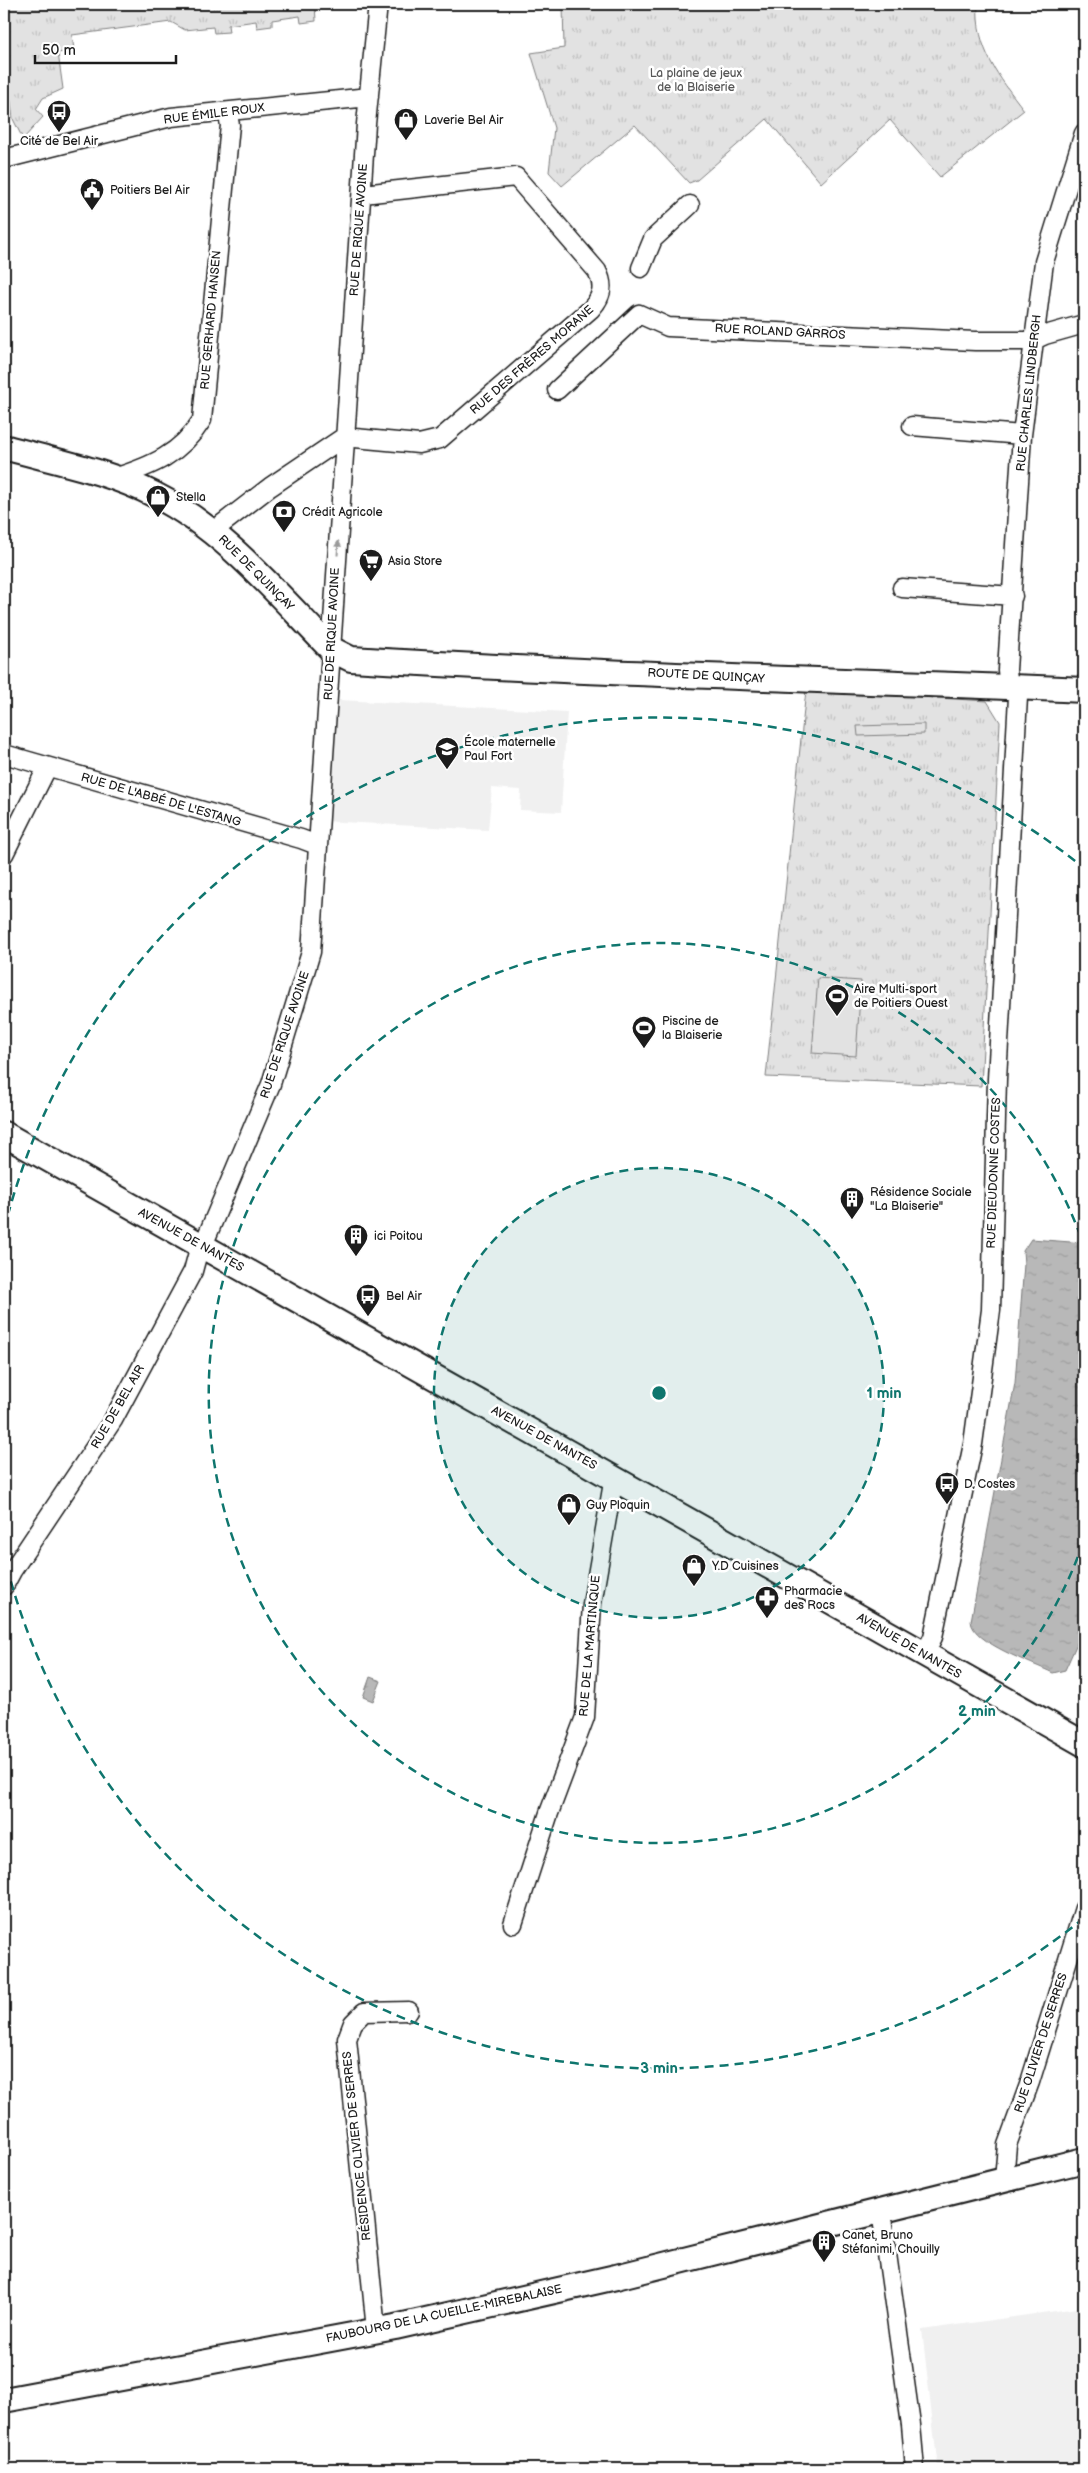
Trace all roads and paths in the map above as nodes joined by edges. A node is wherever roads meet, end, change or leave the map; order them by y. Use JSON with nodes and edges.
{"nodes":[{"id":1,"x":378,"y":4,"type":"edge"},
{"id":2,"x":369,"y":97,"type":"junction"},
{"id":3,"x":227,"y":112,"type":"junction"},
{"id":4,"x":1084,"y":133,"type":"edge"},
{"id":5,"x":4,"y":160,"type":"edge"},
{"id":6,"x":363,"y":194,"type":"junction"},
{"id":7,"x":690,"y":205,"type":"dead end"},
{"id":8,"x":641,"y":268,"type":"dead end"},
{"id":9,"x":1084,"y":324,"type":"edge"},
{"id":10,"x":1034,"y":340,"type":"junction"},
{"id":11,"x":557,"y":390,"type":"dead end"},
{"id":12,"x":912,"y":426,"type":"dead end"},
{"id":13,"x":1022,"y":434,"type":"junction"},
{"id":14,"x":344,"y":437,"type":"junction"},
{"id":15,"x":4,"y":447,"type":"edge"},
{"id":16,"x":114,"y":478,"type":"junction"},
{"id":17,"x":212,"y":531,"type":"junction"},
{"id":18,"x":902,"y":588,"type":"dead end"},
{"id":19,"x":1013,"y":596,"type":"junction"},
{"id":20,"x":331,"y":649,"type":"junction"},
{"id":21,"x":1009,"y":688,"type":"junction"},
{"id":22,"x":1084,"y":690,"type":"edge"},
{"id":23,"x":4,"y":754,"type":"edge"},
{"id":24,"x":46,"y":768,"type":"junction"},
{"id":25,"x":317,"y":845,"type":"junction"},
{"id":26,"x":4,"y":854,"type":"edge"},
{"id":27,"x":4,"y":1134,"type":"edge"},
{"id":28,"x":200,"y":1245,"type":"junction"},
{"id":29,"x":614,"y":1477,"type":"junction"},
{"id":30,"x":4,"y":1586,"type":"edge"},
{"id":31,"x":924,"y":1655,"type":"junction"},
{"id":32,"x":1084,"y":1744,"type":"edge"},
{"id":33,"x":1084,"y":1908,"type":"edge"},
{"id":34,"x":513,"y":1924,"type":"dead end"},
{"id":35,"x":409,"y":2011,"type":"dead end"},
{"id":36,"x":1084,"y":2160,"type":"edge"},
{"id":37,"x":1004,"y":2180,"type":"junction"},
{"id":38,"x":881,"y":2211,"type":"junction"},
{"id":39,"x":376,"y":2330,"type":"junction"},
{"id":40,"x":4,"y":2400,"type":"edge"},
{"id":41,"x":914,"y":2469,"type":"edge"}],
"edges":[{"from":1,"to":2,"type":"street","name":"RUE DE RIQUE AVOINE"},
{"from":2,"to":3,"type":"street","name":"RUE ÉMILE ROUX"},
{"from":2,"to":6,"type":"street","name":"RUE DE RIQUE AVOINE"},
{"from":3,"to":5,"type":"street","name":"RUE ÉMILE ROUX"},
{"from":3,"to":16,"type":"street","name":"RUE GERHARD HANSEN"},
{"from":4,"to":10,"type":"street","name":"RUE CHARLES LINDBERGH"},
{"from":6,"to":14,"type":"street","name":"RUE DE RIQUE AVOINE"},
{"from":6,"to":14,"type":"street","name":"RUE DES FRÈRES MORANE"},
{"from":7,"to":8,"type":"street"},
{"from":9,"to":10,"type":"street"},
{"from":10,"to":11,"type":"street","name":"RUE ROLAND GARROS"},
{"from":10,"to":13,"type":"street","name":"RUE CHARLES LINDBERGH"},
{"from":12,"to":13,"type":"street"},
{"from":13,"to":19,"type":"street","name":"RUE CHARLES LINDBERGH"},
{"from":14,"to":17,"type":"street"},
{"from":20,"to":14,"type":"street","name":"RUE DE RIQUE AVOINE","one_way":true},
{"from":15,"to":16,"type":"street","name":"RUE DE QUINÇAY"},
{"from":16,"to":17,"type":"street","name":"RUE DE QUINÇAY"},
{"from":17,"to":20,"type":"street","name":"RUE DE QUINÇAY"},
{"from":18,"to":19,"type":"street"},
{"from":19,"to":21,"type":"street","name":"RUE CHARLES LINDBERGH"},
{"from":20,"to":21,"type":"street","name":"ROUTE DE QUINÇAY"},
{"from":20,"to":25,"type":"street","name":"RUE DE RIQUE AVOINE"},
{"from":21,"to":22,"type":"street","name":"ROUTE DE QUINÇAY"},
{"from":21,"to":31,"type":"street","name":"RUE DIEUDONNÉ COSTES"},
{"from":23,"to":24,"type":"street","name":"RUE DE L'ABBÉ DE L'ESTANG"},
{"from":24,"to":25,"type":"street","name":"RUE DE L'ABBÉ DE L'ESTANG"},
{"from":24,"to":26,"type":"street"},
{"from":25,"to":28,"type":"street","name":"RUE DE RIQUE AVOINE"},
{"from":27,"to":28,"type":"street","name":"AVENUE DE NANTES"},
{"from":28,"to":29,"type":"street","name":"AVENUE DE NANTES"},
{"from":28,"to":30,"type":"street","name":"RUE DE BEL AIR"},
{"from":29,"to":31,"type":"street","name":"AVENUE DE NANTES"},
{"from":29,"to":34,"type":"street","name":"RUE DE LA MARTINIQUE"},
{"from":31,"to":32,"type":"street","name":"AVENUE DE NANTES"},
{"from":33,"to":37,"type":"street","name":"RUE OLIVIER DE SERRES"},
{"from":35,"to":39,"type":"street","name":"RÉSIDENCE OLIVIER DE SERRES"},
{"from":36,"to":37,"type":"street"},
{"from":37,"to":38,"type":"street","name":"FAUBOURG DE LA CUEILLE-MIREBALAISE"},
{"from":38,"to":39,"type":"street","name":"FAUBOURG DE LA CUEILLE-MIREBALAISE"},
{"from":38,"to":41,"type":"street"},
{"from":39,"to":40,"type":"street","name":"FAUBOURG DE LA CUEILLE-MIREBALAISE"}]}
